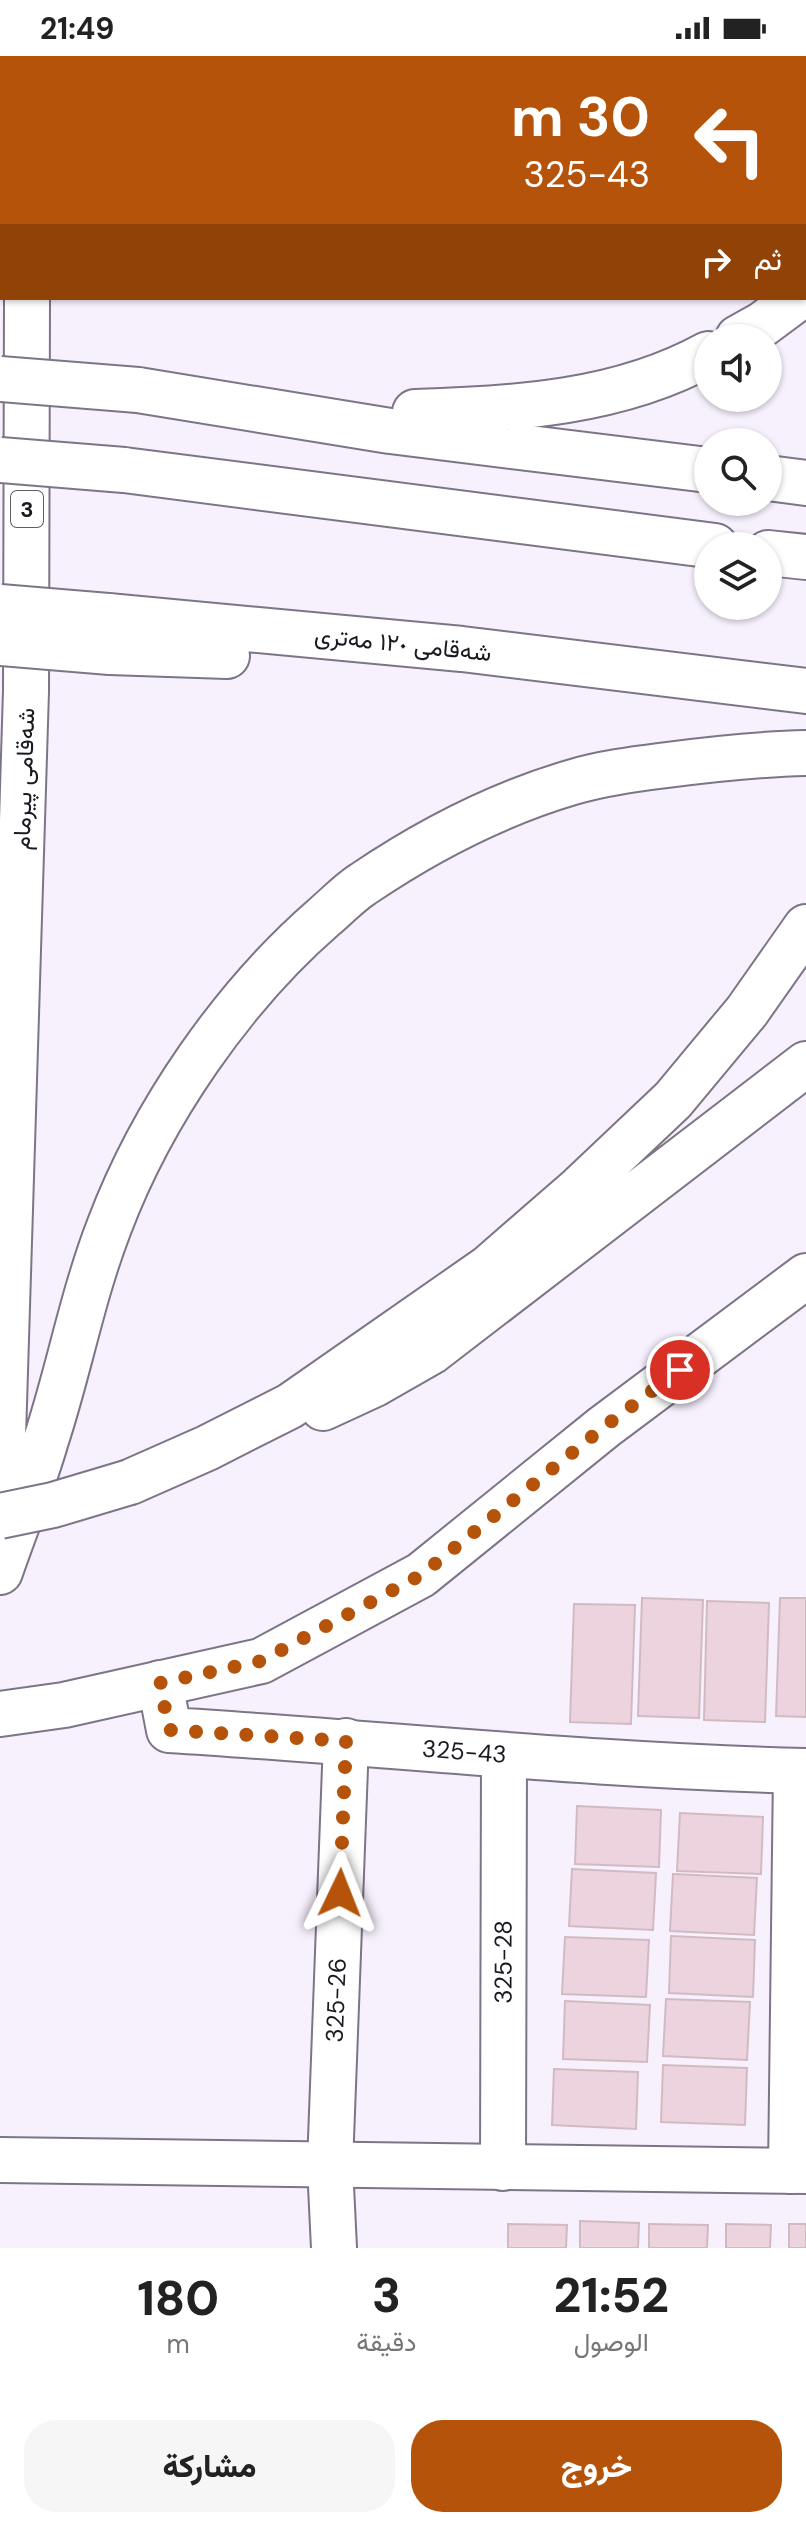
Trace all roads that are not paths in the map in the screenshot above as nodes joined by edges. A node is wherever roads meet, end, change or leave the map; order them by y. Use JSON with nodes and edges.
{"nodes":[{"id":1,"x":795,"y":300,"type":"edge"},
{"id":2,"x":30,"y":307,"type":"edge"},
{"id":3,"x":763,"y":324,"type":"edge"},
{"id":4,"x":694,"y":360,"type":"edge"},
{"id":5,"x":0,"y":379,"type":"edge"},
{"id":6,"x":294,"y":415,"type":"junction"},
{"id":7,"x":0,"y":460,"type":"edge"},
{"id":8,"x":694,"y":468,"type":"edge"},
{"id":9,"x":782,"y":480,"type":"edge"},
{"id":10,"x":806,"y":483,"type":"edge"},
{"id":11,"x":694,"y":543,"type":"edge"},
{"id":12,"x":782,"y":554,"type":"edge"},
{"id":13,"x":806,"y":557,"type":"edge"},
{"id":14,"x":0,"y":607,"type":"edge"},
{"id":15,"x":109,"y":634,"type":"junction"},
{"id":16,"x":0,"y":643,"type":"edge"},
{"id":17,"x":806,"y":691,"type":"edge"},
{"id":18,"x":806,"y":753,"type":"edge"},
{"id":19,"x":806,"y":927,"type":"edge"},
{"id":20,"x":806,"y":1064,"type":"edge"},
{"id":21,"x":806,"y":1276,"type":"edge"},
{"id":22,"x":207,"y":1448,"type":"junction"},
{"id":23,"x":0,"y":1516,"type":"edge"},
{"id":24,"x":0,"y":1547,"type":"edge"},
{"id":25,"x":0,"y":1572,"type":"edge"},
{"id":26,"x":160,"y":1683,"type":"junction"},
{"id":27,"x":0,"y":1714,"type":"edge"},
{"id":28,"x":346,"y":1741,"type":"junction"},
{"id":29,"x":504,"y":1756,"type":"junction"},
{"id":30,"x":801,"y":1771,"type":"edge"},
{"id":31,"x":0,"y":2160,"type":"edge"},
{"id":32,"x":330,"y":2165,"type":"junction"},
{"id":33,"x":503,"y":2168,"type":"junction"},
{"id":34,"x":798,"y":2171,"type":"edge"},
{"id":35,"x":334,"y":2248,"type":"edge"}],
"edges":[{"from":1,"to":3,"type":"main road"},
{"from":2,"to":24,"type":"main road","name":"شەقامی پیرمام","number":"3"},
{"from":4,"to":6,"type":"main road"},
{"from":5,"to":6,"type":"main road","bridge":true},
{"from":6,"to":8,"type":"main road"},
{"from":7,"to":11,"type":"main road","bridge":true},
{"from":9,"to":10,"type":"main road"},
{"from":12,"to":13,"type":"main road"},
{"from":14,"to":15,"type":"main road","name":"شەقامی ١٢٠ مەتری","bridge":true},
{"from":15,"to":16,"type":"main road","bridge":true},
{"from":15,"to":17,"type":"main road","name":"شەقامی ١٢٠ مەتری"},
{"from":18,"to":25,"type":"main road"},
{"from":19,"to":22,"type":"main road"},
{"from":20,"to":22,"type":"main road"},
{"from":21,"to":26,"type":"main road"},
{"from":22,"to":23,"type":"main road","bridge":true},
{"from":26,"to":27,"type":"main road"},
{"from":26,"to":28,"type":"main road","name":"325-43"},
{"from":28,"to":29,"type":"main road","name":"325-43"},
{"from":28,"to":32,"type":"main road","name":"325-26"},
{"from":29,"to":30,"type":"main road","name":"325-43"},
{"from":29,"to":33,"type":"main road","name":"325-28"},
{"from":30,"to":34,"type":"main road"},
{"from":31,"to":32,"type":"main road"},
{"from":32,"to":33,"type":"main road"},
{"from":32,"to":35,"type":"main road","name":"325-26"},
{"from":33,"to":34,"type":"main road"}]}
